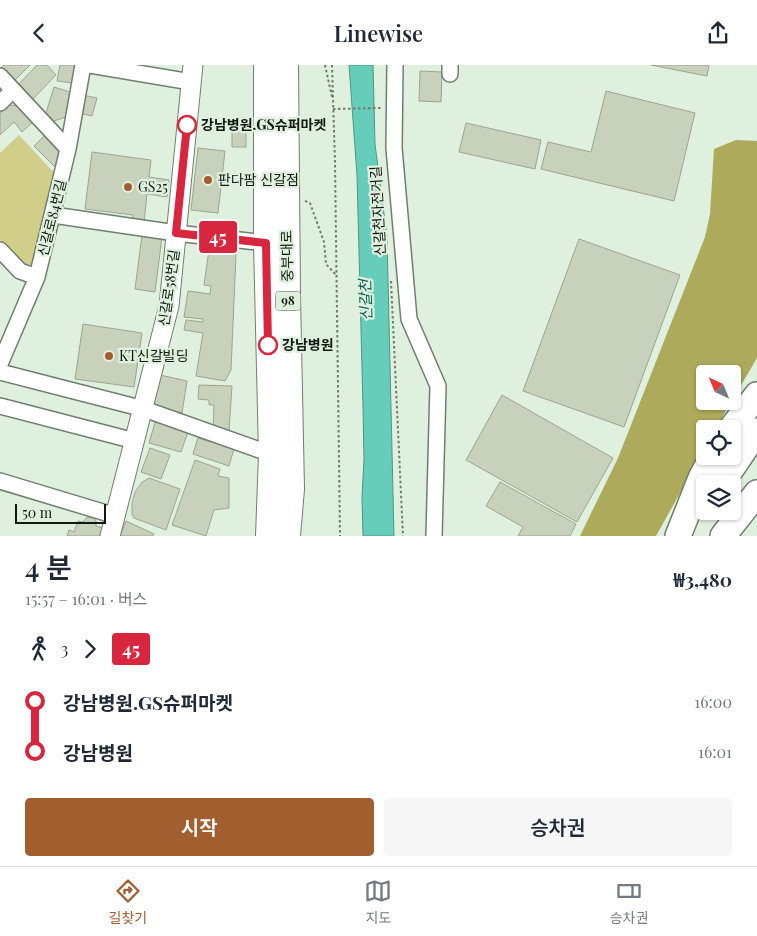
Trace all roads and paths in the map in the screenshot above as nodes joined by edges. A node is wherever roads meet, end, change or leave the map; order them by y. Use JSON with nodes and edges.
{"nodes":[{"id":1,"x":83,"y":65,"type":"edge"},
{"id":2,"x":90,"y":65,"type":"edge"},
{"id":3,"x":266,"y":65,"type":"edge"},
{"id":4,"x":286,"y":65,"type":"edge"},
{"id":5,"x":325,"y":65,"type":"edge"},
{"id":6,"x":332,"y":65,"type":"edge"},
{"id":7,"x":395,"y":65,"type":"edge"},
{"id":8,"x":192,"y":73,"type":"edge"},
{"id":9,"x":0,"y":76,"type":"edge"},
{"id":10,"x":13,"y":90,"type":"junction"},
{"id":11,"x":333,"y":101,"type":"junction"},
{"id":12,"x":0,"y":103,"type":"edge"},
{"id":13,"x":333,"y":109,"type":"junction"},
{"id":14,"x":378,"y":109,"type":"dead end"},
{"id":15,"x":68,"y":149,"type":"junction"},
{"id":16,"x":287,"y":192,"type":"junction"},
{"id":17,"x":53,"y":215,"type":"junction"},
{"id":18,"x":176,"y":233,"type":"junction"},
{"id":19,"x":266,"y":243,"type":"junction"},
{"id":20,"x":0,"y":250,"type":"edge"},
{"id":21,"x":337,"y":276,"type":"junction"},
{"id":22,"x":37,"y":277,"type":"junction"},
{"id":23,"x":391,"y":277,"type":"dead end"},
{"id":24,"x":0,"y":364,"type":"edge"},
{"id":25,"x":0,"y":372,"type":"edge"},
{"id":26,"x":757,"y":395,"type":"edge"},
{"id":27,"x":0,"y":406,"type":"edge"},
{"id":28,"x":144,"y":409,"type":"junction"},
{"id":29,"x":738,"y":420,"type":"edge"},
{"id":30,"x":757,"y":431,"type":"edge"},
{"id":31,"x":135,"y":441,"type":"junction"},
{"id":32,"x":271,"y":454,"type":"junction"},
{"id":33,"x":708,"y":465,"type":"edge"},
{"id":34,"x":757,"y":473,"type":"edge"},
{"id":35,"x":727,"y":475,"type":"edge"},
{"id":36,"x":0,"y":481,"type":"edge"},
{"id":37,"x":757,"y":493,"type":"edge"},
{"id":38,"x":741,"y":494,"type":"edge"},
{"id":39,"x":116,"y":515,"type":"junction"},
{"id":40,"x":696,"y":520,"type":"edge"},
{"id":41,"x":723,"y":520,"type":"edge"},
{"id":42,"x":110,"y":536,"type":"edge"},
{"id":43,"x":268,"y":536,"type":"edge"},
{"id":44,"x":288,"y":536,"type":"edge"},
{"id":45,"x":340,"y":536,"type":"edge"},
{"id":46,"x":403,"y":536,"type":"edge"},
{"id":47,"x":434,"y":536,"type":"edge"},
{"id":48,"x":678,"y":536,"type":"edge"},
{"id":49,"x":685,"y":536,"type":"edge"},
{"id":50,"x":711,"y":536,"type":"edge"},
{"id":51,"x":723,"y":536,"type":"edge"}],
"edges":[{"from":1,"to":15,"type":"street","name":"신갈로84번길"},
{"from":2,"to":8,"type":"street"},
{"from":3,"to":19,"type":"main road","name":"중부대로","number":"98"},
{"from":4,"to":16,"type":"main road","name":"중부대로","number":"98"},
{"from":5,"to":11,"type":"path"},
{"from":6,"to":11,"type":"path"},
{"from":7,"to":47,"type":"street"},
{"from":8,"to":18,"type":"street","name":"신갈로58번길"},
{"from":9,"to":10,"type":"street"},
{"from":10,"to":12,"type":"street"},
{"from":10,"to":15,"type":"street"},
{"from":11,"to":13,"type":"path"},
{"from":13,"to":14,"type":"path"},
{"from":13,"to":21,"type":"path"},
{"from":15,"to":17,"type":"street","name":"신갈로84번길"},
{"from":16,"to":21,"type":"path"},
{"from":16,"to":44,"type":"main road","name":"중부대로","number":"98"},
{"from":17,"to":18,"type":"street"},
{"from":17,"to":22,"type":"street","name":"신갈로84번길"},
{"from":18,"to":19,"type":"street"},
{"from":18,"to":28,"type":"street","name":"신갈로58번길"},
{"from":19,"to":32,"type":"main road","name":"중부대로","number":"98"},
{"from":20,"to":22,"type":"street"},
{"from":21,"to":45,"type":"path"},
{"from":22,"to":24,"type":"street","name":"신갈로84번길"},
{"from":23,"to":46,"type":"path"},
{"from":25,"to":28,"type":"street"},
{"from":26,"to":29,"type":"highway"},
{"from":27,"to":31,"type":"street"},
{"from":28,"to":31,"type":"street","name":"신갈로58번길"},
{"from":28,"to":32,"type":"street"},
{"from":30,"to":35,"type":"highway"},
{"from":31,"to":39,"type":"street","name":"신갈로58번길"},
{"from":32,"to":43,"type":"main road","name":"중부대로","number":"98"},
{"from":33,"to":48,"type":"highway"},
{"from":34,"to":38,"type":"highway"},
{"from":36,"to":39,"type":"street"},
{"from":37,"to":51,"type":"highway"},
{"from":39,"to":42,"type":"street","name":"신갈로58번길"},
{"from":40,"to":49,"type":"highway"},
{"from":41,"to":50,"type":"highway"}]}
